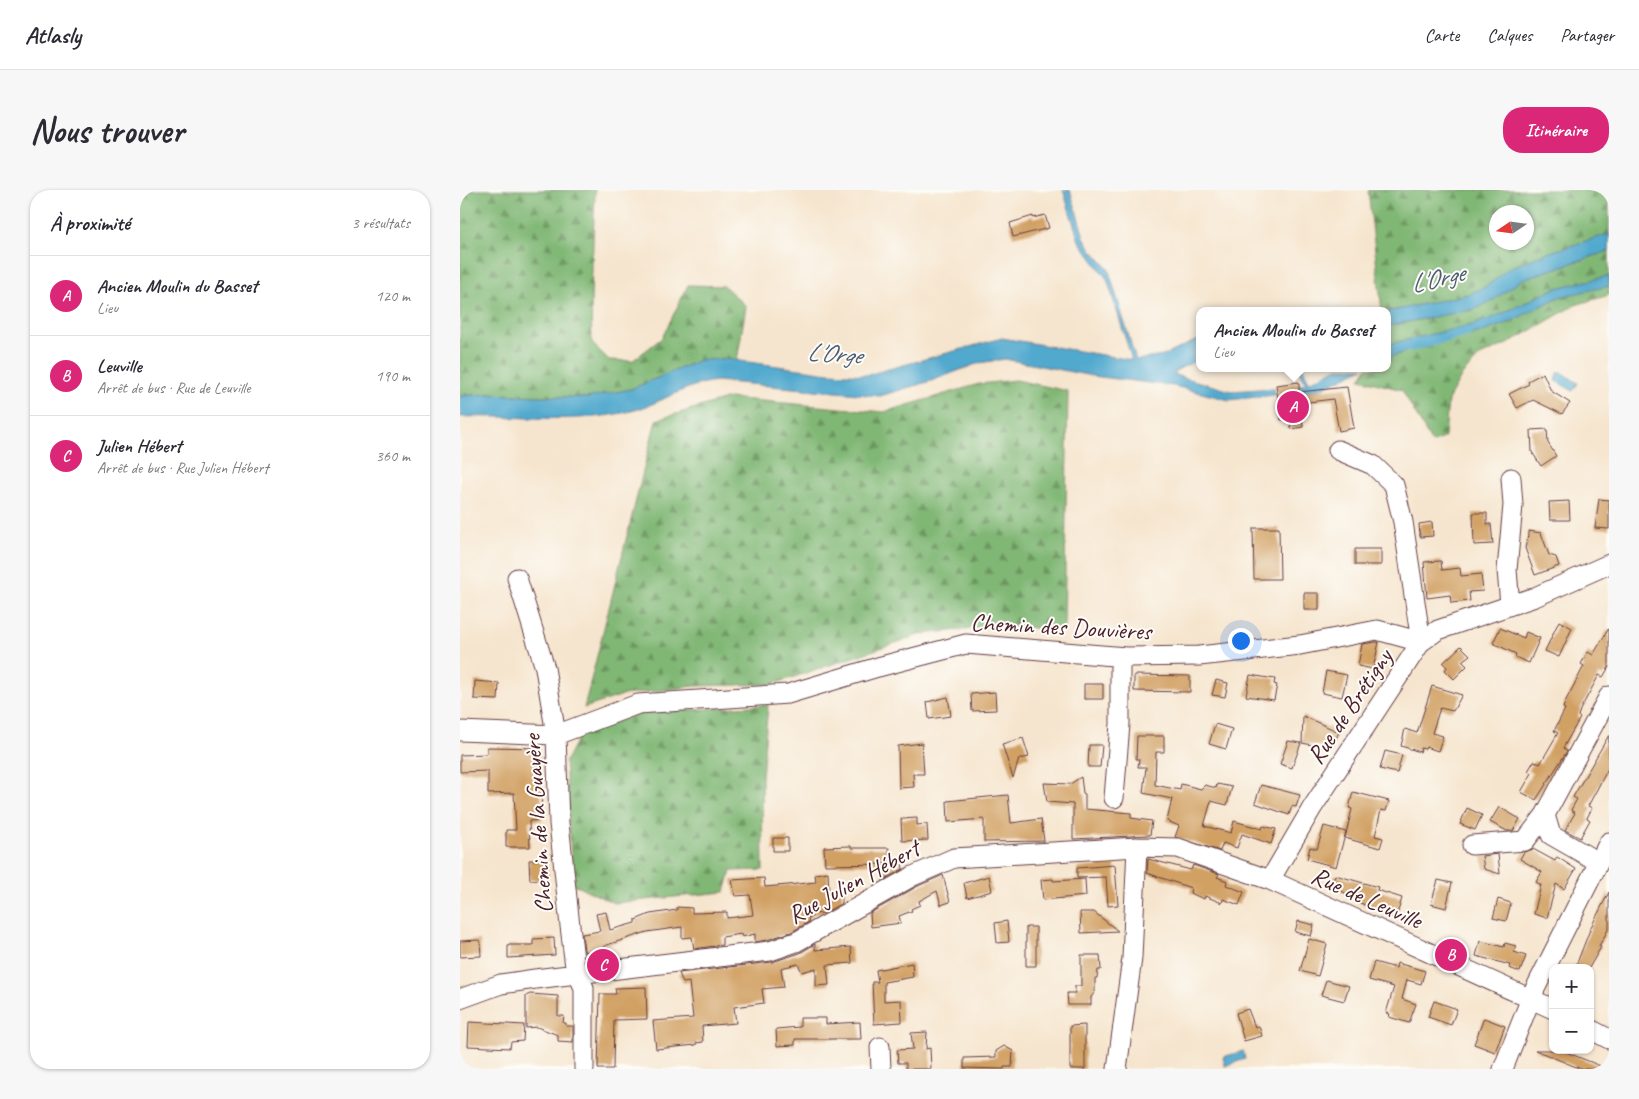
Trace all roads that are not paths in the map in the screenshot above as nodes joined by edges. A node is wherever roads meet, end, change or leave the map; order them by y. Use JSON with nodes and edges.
{"nodes":[{"id":1,"x":1338,"y":450,"type":"dead end"},
{"id":2,"x":1511,"y":478,"type":"dead end"},
{"id":3,"x":1609,"y":564,"type":"edge"},
{"id":4,"x":517,"y":578,"type":"dead end"},
{"id":5,"x":1510,"y":605,"type":"junction"},
{"id":6,"x":1422,"y":642,"type":"junction"},
{"id":7,"x":1120,"y":657,"type":"junction"},
{"id":8,"x":1609,"y":696,"type":"edge"},
{"id":9,"x":460,"y":731,"type":"edge"},
{"id":10,"x":556,"y":734,"type":"junction"},
{"id":11,"x":1114,"y":798,"type":"dead end"},
{"id":12,"x":1545,"y":815,"type":"junction"},
{"id":13,"x":1609,"y":842,"type":"edge"},
{"id":14,"x":1472,"y":845,"type":"dead end"},
{"id":15,"x":1137,"y":847,"type":"junction"},
{"id":16,"x":1598,"y":862,"type":"junction"},
{"id":17,"x":1270,"y":880,"type":"junction"},
{"id":18,"x":580,"y":975,"type":"junction"},
{"id":19,"x":460,"y":999,"type":"edge"},
{"id":20,"x":1531,"y":999,"type":"junction"},
{"id":21,"x":1551,"y":1009,"type":"edge"},
{"id":22,"x":1594,"y":1031,"type":"edge"},
{"id":23,"x":1609,"y":1039,"type":"edge"},
{"id":24,"x":880,"y":1047,"type":"dead end"},
{"id":25,"x":584,"y":1069,"type":"edge"},
{"id":26,"x":881,"y":1069,"type":"edge"},
{"id":27,"x":1117,"y":1069,"type":"edge"},
{"id":28,"x":1503,"y":1069,"type":"edge"}],
"edges":[{"from":1,"to":6,"type":"street"},
{"from":2,"to":5,"type":"street"},
{"from":3,"to":5,"type":"street","name":"Rue de Brétigny"},
{"from":4,"to":10,"type":"street","name":"Chemin de la Guayère"},
{"from":5,"to":6,"type":"street","name":"Rue de Brétigny"},
{"from":6,"to":7,"type":"street","name":"Chemin des Douvières"},
{"from":6,"to":17,"type":"street","name":"Rue de Brétigny"},
{"from":7,"to":10,"type":"street","name":"Chemin des Douvières"},
{"from":7,"to":11,"type":"street"},
{"from":8,"to":12,"type":"street"},
{"from":9,"to":10,"type":"street"},
{"from":10,"to":18,"type":"street","name":"Chemin de la Guayère"},
{"from":12,"to":14,"type":"street"},
{"from":12,"to":16,"type":"street"},
{"from":13,"to":16,"type":"street"},
{"from":15,"to":17,"type":"street","name":"Rue Julien Hébert"},
{"from":15,"to":18,"type":"street","name":"Rue Julien Hébert"},
{"from":15,"to":27,"type":"street"},
{"from":16,"to":20,"type":"street"},
{"from":17,"to":20,"type":"street","name":"Rue de Leuville"},
{"from":18,"to":19,"type":"street","name":"Rue Julien Hébert"},
{"from":18,"to":25,"type":"street","name":"Chemin de la Guayère"},
{"from":20,"to":21,"type":"street","name":"Rue de Leuville"},
{"from":20,"to":28,"type":"street"},
{"from":22,"to":23,"type":"street"},
{"from":24,"to":26,"type":"street"}]}
